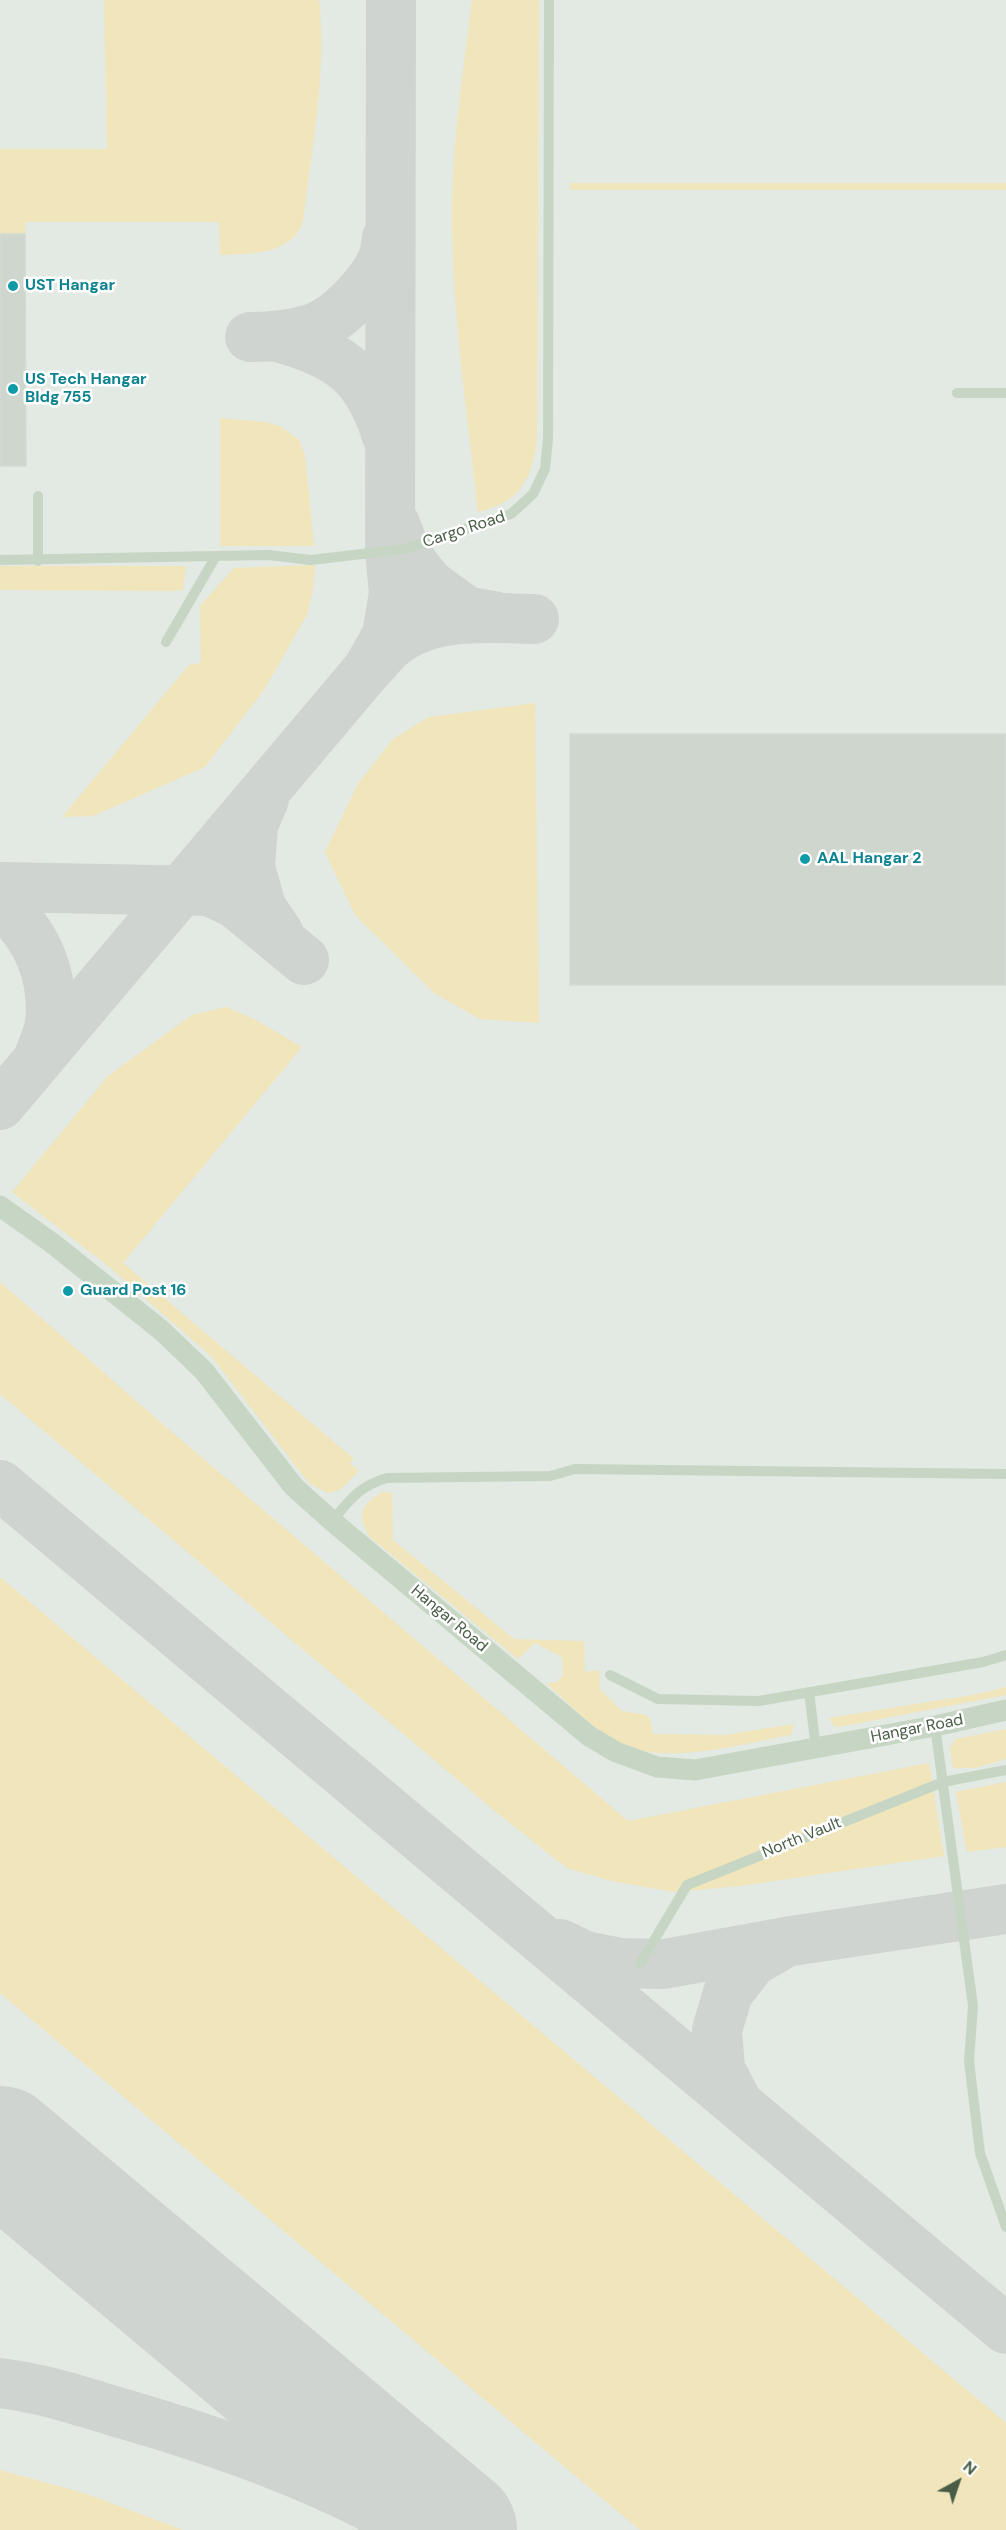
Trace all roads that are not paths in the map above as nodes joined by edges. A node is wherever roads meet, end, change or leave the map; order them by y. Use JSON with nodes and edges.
{"nodes":[{"id":1,"x":549,"y":0,"type":"edge"},
{"id":2,"x":957,"y":393,"type":"dead end"},
{"id":3,"x":1006,"y":393,"type":"edge"},
{"id":4,"x":38,"y":496,"type":"dead end"},
{"id":5,"x":216,"y":556,"type":"junction"},
{"id":6,"x":0,"y":560,"type":"edge"},
{"id":7,"x":38,"y":561,"type":"junction"},
{"id":8,"x":166,"y":642,"type":"dead end"},
{"id":9,"x":0,"y":1206,"type":"edge"},
{"id":10,"x":1006,"y":1474,"type":"edge"},
{"id":11,"x":332,"y":1521,"type":"junction"},
{"id":12,"x":1006,"y":1655,"type":"edge"},
{"id":13,"x":610,"y":1675,"type":"dead end"},
{"id":14,"x":809,"y":1692,"type":"junction"},
{"id":15,"x":1006,"y":1710,"type":"edge"},
{"id":16,"x":935,"y":1726,"type":"junction"},
{"id":17,"x":816,"y":1748,"type":"junction"},
{"id":18,"x":1006,"y":1770,"type":"edge"},
{"id":19,"x":943,"y":1782,"type":"junction"},
{"id":20,"x":640,"y":1964,"type":"dead end"},
{"id":21,"x":1006,"y":2227,"type":"edge"}],
"edges":[{"from":1,"to":5,"type":"lane","name":"Cargo Road"},
{"from":2,"to":3,"type":"lane"},
{"from":4,"to":7,"type":"lane"},
{"from":5,"to":7,"type":"lane","name":"Cargo Road"},
{"from":5,"to":8,"type":"lane"},
{"from":6,"to":7,"type":"lane","name":"Cargo Road"},
{"from":9,"to":11,"type":"street","name":"Hangar Road"},
{"from":10,"to":11,"type":"lane"},
{"from":11,"to":17,"type":"street","name":"Hangar Road"},
{"from":12,"to":14,"type":"lane"},
{"from":13,"to":14,"type":"lane"},
{"from":14,"to":17,"type":"lane"},
{"from":15,"to":16,"type":"street","name":"Hangar Road"},
{"from":16,"to":17,"type":"street","name":"Hangar Road"},
{"from":16,"to":19,"type":"lane"},
{"from":18,"to":19,"type":"lane","name":"North Vault"},
{"from":19,"to":20,"type":"lane","name":"North Vault"},
{"from":19,"to":21,"type":"lane"}]}
